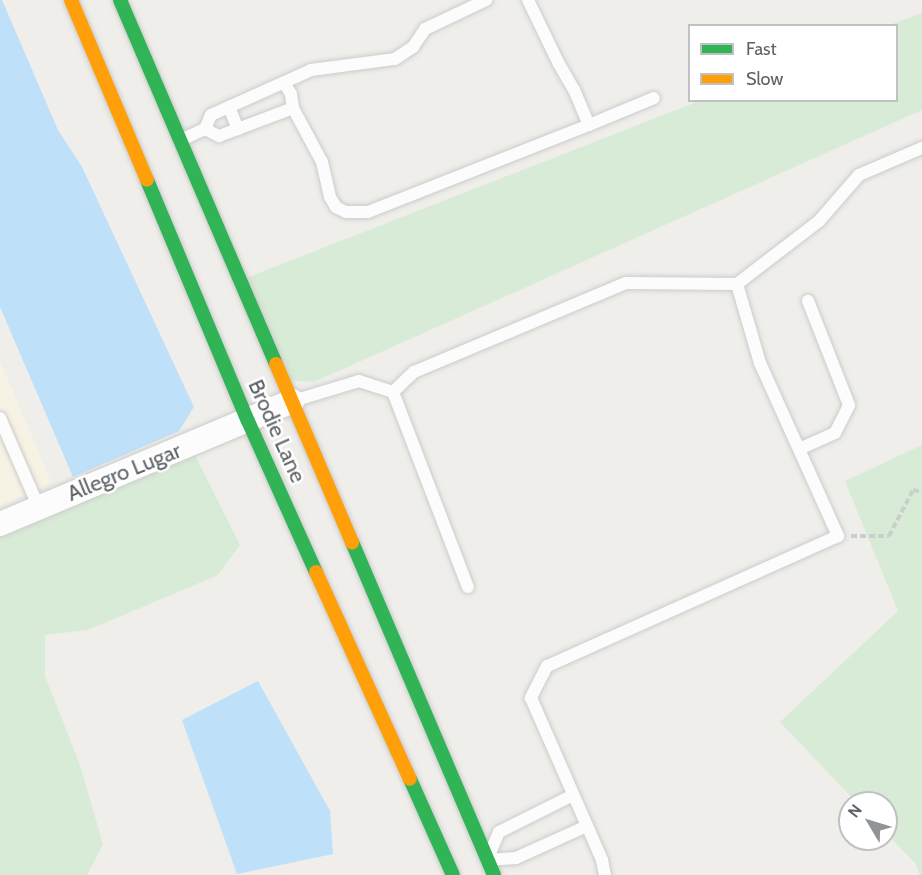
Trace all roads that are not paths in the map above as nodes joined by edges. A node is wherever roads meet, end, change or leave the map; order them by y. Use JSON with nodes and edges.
{"nodes":[{"id":1,"x":71,"y":0,"type":"edge"},
{"id":2,"x":120,"y":0,"type":"edge"},
{"id":3,"x":486,"y":0,"type":"edge"},
{"id":4,"x":528,"y":0,"type":"edge"},
{"id":5,"x":285,"y":84,"type":"junction"},
{"id":6,"x":654,"y":98,"type":"dead end"},
{"id":7,"x":229,"y":108,"type":"junction"},
{"id":8,"x":293,"y":108,"type":"junction"},
{"id":9,"x":588,"y":125,"type":"junction"},
{"id":10,"x":205,"y":129,"type":"junction"},
{"id":11,"x":238,"y":129,"type":"junction"},
{"id":12,"x":180,"y":141,"type":"junction"},
{"id":13,"x":922,"y":148,"type":"edge"},
{"id":14,"x":737,"y":284,"type":"junction"},
{"id":15,"x":808,"y":301,"type":"dead end"},
{"id":16,"x":393,"y":392,"type":"junction"},
{"id":17,"x":291,"y":401,"type":"junction"},
{"id":18,"x":0,"y":418,"type":"edge"},
{"id":19,"x":248,"y":421,"type":"junction"},
{"id":20,"x":799,"y":449,"type":"junction"},
{"id":21,"x":39,"y":508,"type":"junction"},
{"id":22,"x":0,"y":524,"type":"edge"},
{"id":23,"x":468,"y":587,"type":"dead end"},
{"id":24,"x":573,"y":795,"type":"junction"},
{"id":25,"x":587,"y":826,"type":"junction"},
{"id":26,"x":468,"y":869,"type":"edge"},
{"id":27,"x":494,"y":875,"type":"edge"},
{"id":28,"x":605,"y":875,"type":"edge"}],
"edges":[{"from":1,"to":19,"type":"main road","name":"Brodie Lane"},
{"from":2,"to":12,"type":"main road","name":"Brodie Lane"},
{"from":3,"to":5,"type":"lane"},
{"from":4,"to":9,"type":"lane"},
{"from":5,"to":7,"type":"lane"},
{"from":5,"to":8,"type":"lane"},
{"from":6,"to":9,"type":"lane"},
{"from":7,"to":10,"type":"lane"},
{"from":7,"to":11,"type":"lane"},
{"from":8,"to":9,"type":"lane"},
{"from":8,"to":11,"type":"lane"},
{"from":10,"to":11,"type":"lane"},
{"from":10,"to":12,"type":"lane"},
{"from":12,"to":17,"type":"main road","name":"Brodie Lane"},
{"from":13,"to":14,"type":"lane"},
{"from":14,"to":16,"type":"lane"},
{"from":14,"to":20,"type":"lane"},
{"from":15,"to":20,"type":"lane"},
{"from":16,"to":17,"type":"lane"},
{"from":16,"to":23,"type":"lane"},
{"from":17,"to":19,"type":"street","name":"Allegro Lugar"},
{"from":17,"to":26,"type":"main road","name":"Brodie Lane"},
{"from":18,"to":21,"type":"lane"},
{"from":19,"to":21,"type":"street","name":"Allegro Lugar"},
{"from":19,"to":26,"type":"main road","name":"Brodie Lane"},
{"from":20,"to":24,"type":"lane"},
{"from":21,"to":22,"type":"street","name":"Allegro Lugar"},
{"from":24,"to":25,"type":"lane"},
{"from":24,"to":26,"type":"lane"},
{"from":25,"to":26,"type":"lane"},
{"from":25,"to":28,"type":"lane"},
{"from":26,"to":27,"type":"main road","name":"Brodie Lane"}]}
